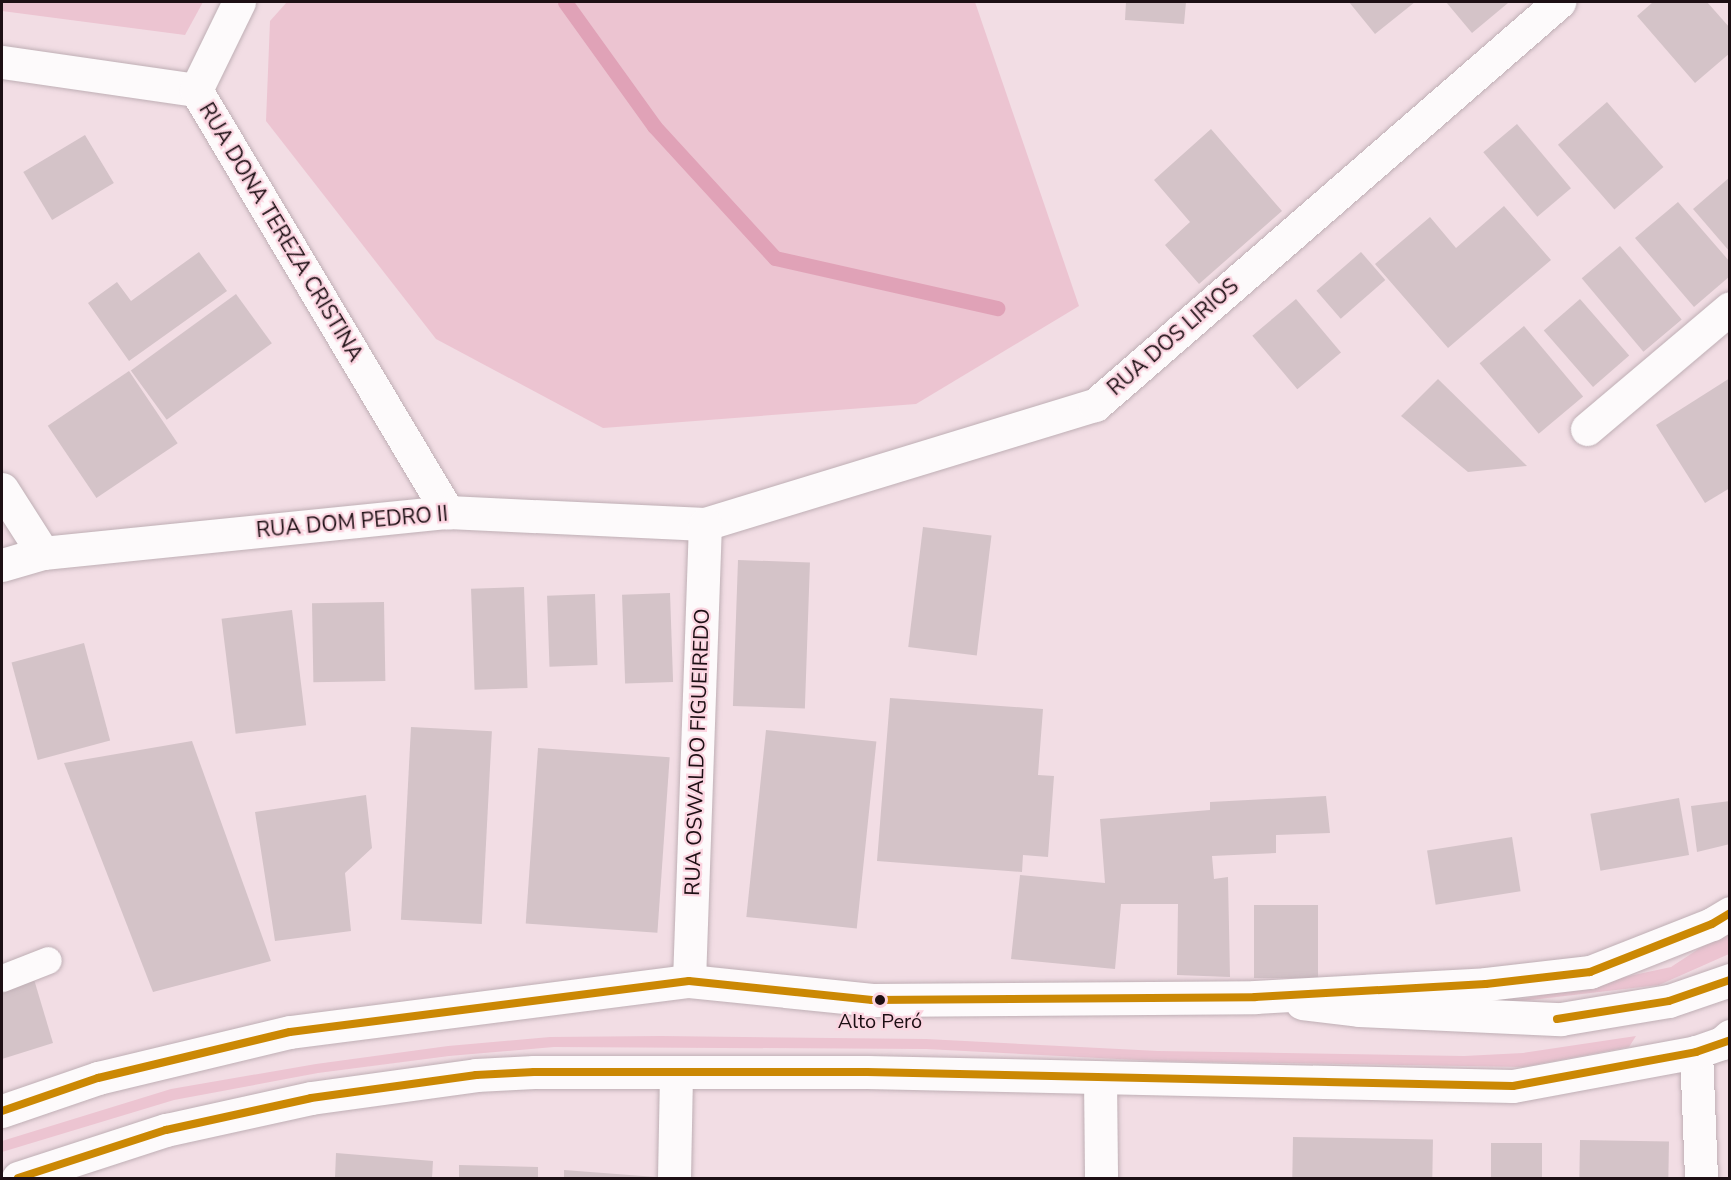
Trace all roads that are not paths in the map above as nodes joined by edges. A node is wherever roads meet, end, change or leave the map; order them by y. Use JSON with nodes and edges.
{"nodes":[{"id":1,"x":238,"y":2,"type":"edge"},
{"id":2,"x":1559,"y":2,"type":"edge"},
{"id":3,"x":2,"y":62,"type":"edge"},
{"id":4,"x":196,"y":90,"type":"junction"},
{"id":5,"x":1730,"y":308,"type":"edge"},
{"id":6,"x":1587,"y":429,"type":"dead end"},
{"id":7,"x":2,"y":489,"type":"edge"},
{"id":8,"x":448,"y":512,"type":"junction"},
{"id":9,"x":705,"y":524,"type":"junction"},
{"id":10,"x":43,"y":553,"type":"junction"},
{"id":11,"x":2,"y":565,"type":"edge"},
{"id":12,"x":1730,"y":913,"type":"edge"},
{"id":13,"x":48,"y":960,"type":"dead end"},
{"id":14,"x":2,"y":978,"type":"edge"},
{"id":15,"x":1730,"y":980,"type":"edge"},
{"id":16,"x":689,"y":981,"type":"junction"},
{"id":17,"x":1255,"y":997,"type":"junction"},
{"id":18,"x":1719,"y":1043,"type":"edge"},
{"id":19,"x":676,"y":1074,"type":"junction"},
{"id":20,"x":1100,"y":1078,"type":"junction"},
{"id":21,"x":2,"y":1111,"type":"edge"},
{"id":22,"x":18,"y":1179,"type":"edge"},
{"id":23,"x":674,"y":1179,"type":"edge"},
{"id":24,"x":1101,"y":1179,"type":"edge"},
{"id":25,"x":1701,"y":1179,"type":"edge"}],
"edges":[{"from":1,"to":4,"type":"main road"},
{"from":2,"to":9,"type":"main road","name":"RUA DOS LIRIOS"},
{"from":3,"to":4,"type":"main road","name":"RUA DONA TEREZA CRISTINA"},
{"from":4,"to":8,"type":"main road","name":"RUA DONA TEREZA CRISTINA"},
{"from":5,"to":6,"type":"main road"},
{"from":7,"to":10,"type":"main road"},
{"from":8,"to":9,"type":"main road","name":"RUA DOM PEDRO II"},
{"from":8,"to":10,"type":"main road","name":"RUA DOM PEDRO II"},
{"from":9,"to":16,"type":"main road","name":"RUA OSWALDO FIGUEIREDO"},
{"from":10,"to":11,"type":"main road","name":"RUA DOM PEDRO II"},
{"from":12,"to":17,"type":"main road"},
{"from":13,"to":14,"type":"lane"},
{"from":15,"to":17,"type":"main road"},
{"from":16,"to":17,"type":"main road"},
{"from":16,"to":21,"type":"main road"},
{"from":18,"to":20,"type":"main road"},
{"from":18,"to":25,"type":"main road"},
{"from":19,"to":20,"type":"main road"},
{"from":19,"to":22,"type":"main road"},
{"from":19,"to":23,"type":"main road"},
{"from":20,"to":24,"type":"main road"}]}
